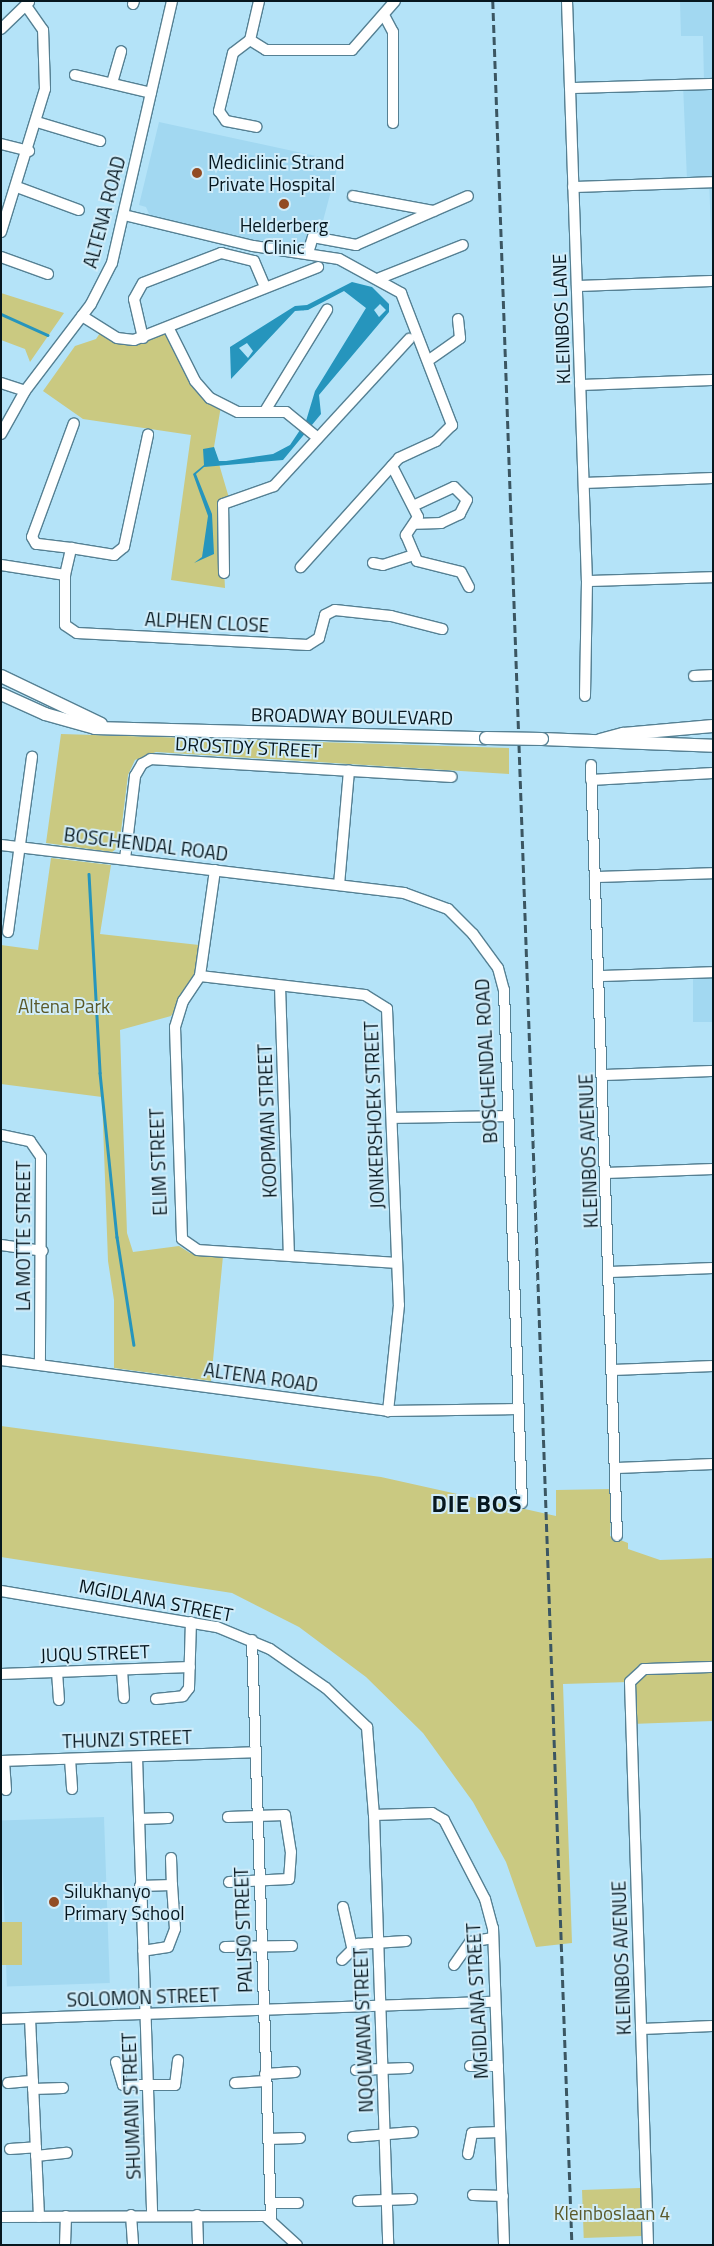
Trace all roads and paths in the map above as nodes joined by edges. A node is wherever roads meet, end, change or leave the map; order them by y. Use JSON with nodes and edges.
{"nodes":[{"id":1,"x":172,"y":1,"type":"edge"},
{"id":2,"x":259,"y":1,"type":"edge"},
{"id":3,"x":395,"y":1,"type":"edge"},
{"id":4,"x":567,"y":1,"type":"edge"},
{"id":5,"x":28,"y":3,"type":"edge"},
{"id":6,"x":385,"y":17,"type":"junction"},
{"id":7,"x":1,"y":29,"type":"edge"},
{"id":8,"x":250,"y":40,"type":"junction"},
{"id":9,"x":121,"y":51,"type":"dead end"},
{"id":10,"x":76,"y":75,"type":"dead end"},
{"id":11,"x":112,"y":83,"type":"junction"},
{"id":12,"x":713,"y":84,"type":"edge"},
{"id":13,"x":570,"y":88,"type":"junction"},
{"id":14,"x":151,"y":93,"type":"junction"},
{"id":15,"x":37,"y":122,"type":"junction"},
{"id":16,"x":393,"y":123,"type":"dead end"},
{"id":17,"x":256,"y":127,"type":"dead end"},
{"id":18,"x":100,"y":141,"type":"dead end"},
{"id":19,"x":1,"y":144,"type":"edge"},
{"id":20,"x":29,"y":151,"type":"junction"},
{"id":21,"x":713,"y":182,"type":"edge"},
{"id":22,"x":17,"y":187,"type":"junction"},
{"id":23,"x":573,"y":187,"type":"junction"},
{"id":24,"x":353,"y":196,"type":"dead end"},
{"id":25,"x":468,"y":196,"type":"dead end"},
{"id":26,"x":79,"y":210,"type":"dead end"},
{"id":27,"x":434,"y":211,"type":"junction"},
{"id":28,"x":124,"y":215,"type":"junction"},
{"id":29,"x":1,"y":232,"type":"edge"},
{"id":30,"x":464,"y":245,"type":"dead end"},
{"id":31,"x":308,"y":253,"type":"junction"},
{"id":32,"x":1,"y":257,"type":"edge"},
{"id":33,"x":318,"y":267,"type":"dead end"},
{"id":34,"x":48,"y":274,"type":"dead end"},
{"id":35,"x":378,"y":277,"type":"junction"},
{"id":36,"x":713,"y":281,"type":"edge"},
{"id":37,"x":577,"y":286,"type":"junction"},
{"id":38,"x":265,"y":287,"type":"junction"},
{"id":39,"x":327,"y":310,"type":"dead end"},
{"id":40,"x":82,"y":316,"type":"junction"},
{"id":41,"x":458,"y":319,"type":"dead end"},
{"id":42,"x":168,"y":329,"type":"junction"},
{"id":43,"x":143,"y":338,"type":"junction"},
{"id":44,"x":409,"y":339,"type":"dead end"},
{"id":45,"x":429,"y":360,"type":"junction"},
{"id":46,"x":713,"y":380,"type":"edge"},
{"id":47,"x":1,"y":383,"type":"edge"},
{"id":48,"x":580,"y":385,"type":"junction"},
{"id":49,"x":26,"y":391,"type":"junction"},
{"id":50,"x":265,"y":411,"type":"junction"},
{"id":51,"x":74,"y":423,"type":"dead end"},
{"id":52,"x":1,"y":434,"type":"edge"},
{"id":53,"x":148,"y":436,"type":"dead end"},
{"id":54,"x":318,"y":438,"type":"junction"},
{"id":55,"x":392,"y":466,"type":"junction"},
{"id":56,"x":713,"y":478,"type":"edge"},
{"id":57,"x":584,"y":483,"type":"junction"},
{"id":58,"x":412,"y":506,"type":"junction"},
{"id":59,"x":416,"y":524,"type":"junction"},
{"id":60,"x":71,"y":548,"type":"junction"},
{"id":61,"x":414,"y":555,"type":"junction"},
{"id":62,"x":373,"y":563,"type":"dead end"},
{"id":63,"x":1,"y":565,"type":"edge"},
{"id":64,"x":301,"y":567,"type":"dead end"},
{"id":65,"x":224,"y":573,"type":"dead end"},
{"id":66,"x":65,"y":575,"type":"junction"},
{"id":67,"x":713,"y":577,"type":"edge"},
{"id":68,"x":587,"y":581,"type":"junction"},
{"id":69,"x":469,"y":587,"type":"dead end"},
{"id":70,"x":442,"y":629,"type":"dead end"},
{"id":71,"x":1,"y":676,"type":"edge"},
{"id":72,"x":694,"y":676,"type":"dead end"},
{"id":73,"x":713,"y":676,"type":"edge"},
{"id":74,"x":1,"y":694,"type":"edge"},
{"id":75,"x":586,"y":696,"type":"dead end"},
{"id":76,"x":103,"y":726,"type":"junction"},
{"id":77,"x":713,"y":726,"type":"edge"},
{"id":78,"x":600,"y":740,"type":"junction"},
{"id":79,"x":713,"y":746,"type":"edge"},
{"id":80,"x":32,"y":757,"type":"dead end"},
{"id":81,"x":591,"y":765,"type":"dead end"},
{"id":82,"x":349,"y":770,"type":"junction"},
{"id":83,"x":713,"y":773,"type":"edge"},
{"id":84,"x":451,"y":777,"type":"dead end"},
{"id":85,"x":592,"y":780,"type":"junction"},
{"id":86,"x":1,"y":845,"type":"edge"},
{"id":87,"x":20,"y":847,"type":"junction"},
{"id":88,"x":125,"y":859,"type":"junction"},
{"id":89,"x":215,"y":870,"type":"junction"},
{"id":90,"x":713,"y":873,"type":"edge"},
{"id":91,"x":595,"y":877,"type":"junction"},
{"id":92,"x":339,"y":885,"type":"junction"},
{"id":93,"x":8,"y":932,"type":"dead end"},
{"id":94,"x":713,"y":972,"type":"edge"},
{"id":95,"x":200,"y":976,"type":"junction"},
{"id":96,"x":600,"y":976,"type":"junction"},
{"id":97,"x":280,"y":986,"type":"junction"},
{"id":98,"x":713,"y":1071,"type":"edge"},
{"id":99,"x":603,"y":1075,"type":"junction"},
{"id":100,"x":507,"y":1116,"type":"junction"},
{"id":101,"x":392,"y":1118,"type":"junction"},
{"id":102,"x":1,"y":1136,"type":"edge"},
{"id":103,"x":713,"y":1169,"type":"edge"},
{"id":104,"x":606,"y":1173,"type":"junction"},
{"id":105,"x":1,"y":1245,"type":"edge"},
{"id":106,"x":42,"y":1251,"type":"junction"},
{"id":107,"x":289,"y":1254,"type":"junction"},
{"id":108,"x":397,"y":1263,"type":"junction"},
{"id":109,"x":713,"y":1268,"type":"edge"},
{"id":110,"x":610,"y":1272,"type":"junction"},
{"id":111,"x":1,"y":1360,"type":"edge"},
{"id":112,"x":40,"y":1365,"type":"junction"},
{"id":113,"x":713,"y":1366,"type":"edge"},
{"id":114,"x":613,"y":1370,"type":"junction"},
{"id":115,"x":518,"y":1409,"type":"junction"},
{"id":116,"x":388,"y":1411,"type":"junction"},
{"id":117,"x":713,"y":1464,"type":"edge"},
{"id":118,"x":616,"y":1468,"type":"junction"},
{"id":119,"x":522,"y":1503,"type":"dead end"},
{"id":120,"x":617,"y":1536,"type":"dead end"},
{"id":121,"x":1,"y":1591,"type":"edge"},
{"id":122,"x":191,"y":1622,"type":"junction"},
{"id":123,"x":252,"y":1640,"type":"junction"},
{"id":124,"x":190,"y":1667,"type":"junction"},
{"id":125,"x":713,"y":1667,"type":"edge"},
{"id":126,"x":122,"y":1670,"type":"junction"},
{"id":127,"x":57,"y":1672,"type":"junction"},
{"id":128,"x":1,"y":1674,"type":"edge"},
{"id":129,"x":124,"y":1698,"type":"dead end"},
{"id":130,"x":156,"y":1699,"type":"dead end"},
{"id":131,"x":59,"y":1700,"type":"dead end"},
{"id":132,"x":254,"y":1752,"type":"junction"},
{"id":133,"x":137,"y":1757,"type":"junction"},
{"id":134,"x":70,"y":1759,"type":"junction"},
{"id":135,"x":2,"y":1761,"type":"edge"},
{"id":136,"x":72,"y":1789,"type":"dead end"},
{"id":137,"x":6,"y":1790,"type":"dead end"},
{"id":138,"x":374,"y":1815,"type":"junction"},
{"id":139,"x":257,"y":1816,"type":"junction"},
{"id":140,"x":228,"y":1817,"type":"dead end"},
{"id":141,"x":168,"y":1818,"type":"dead end"},
{"id":142,"x":139,"y":1819,"type":"junction"},
{"id":143,"x":171,"y":1858,"type":"dead end"},
{"id":144,"x":229,"y":1882,"type":"dead end"},
{"id":145,"x":259,"y":1882,"type":"junction"},
{"id":146,"x":172,"y":1885,"type":"junction"},
{"id":147,"x":140,"y":1886,"type":"junction"},
{"id":148,"x":343,"y":1908,"type":"dead end"},
{"id":149,"x":493,"y":1938,"type":"junction"},
{"id":150,"x":406,"y":1941,"type":"dead end"},
{"id":151,"x":377,"y":1944,"type":"junction"},
{"id":152,"x":262,"y":1946,"type":"junction"},
{"id":153,"x":292,"y":1946,"type":"dead end"},
{"id":154,"x":225,"y":1947,"type":"dead end"},
{"id":155,"x":352,"y":1947,"type":"junction"},
{"id":156,"x":143,"y":1951,"type":"junction"},
{"id":157,"x":342,"y":1960,"type":"dead end"},
{"id":158,"x":454,"y":1965,"type":"dead end"},
{"id":159,"x":495,"y":2002,"type":"junction"},
{"id":160,"x":379,"y":2006,"type":"junction"},
{"id":161,"x":264,"y":2010,"type":"junction"},
{"id":162,"x":146,"y":2014,"type":"junction"},
{"id":163,"x":30,"y":2018,"type":"junction"},
{"id":164,"x":1,"y":2020,"type":"edge"},
{"id":165,"x":713,"y":2026,"type":"edge"},
{"id":166,"x":641,"y":2029,"type":"junction"},
{"id":167,"x":178,"y":2060,"type":"dead end"},
{"id":168,"x":116,"y":2062,"type":"dead end"},
{"id":169,"x":470,"y":2066,"type":"dead end"},
{"id":170,"x":498,"y":2066,"type":"junction"},
{"id":171,"x":381,"y":2068,"type":"junction"},
{"id":172,"x":408,"y":2068,"type":"dead end"},
{"id":173,"x":356,"y":2070,"type":"dead end"},
{"id":174,"x":295,"y":2072,"type":"dead end"},
{"id":175,"x":265,"y":2078,"type":"junction"},
{"id":176,"x":8,"y":2083,"type":"dead end"},
{"id":177,"x":235,"y":2083,"type":"dead end"},
{"id":178,"x":148,"y":2084,"type":"junction"},
{"id":179,"x":33,"y":2085,"type":"junction"},
{"id":180,"x":63,"y":2088,"type":"dead end"},
{"id":181,"x":413,"y":2132,"type":"dead end"},
{"id":182,"x":500,"y":2132,"type":"junction"},
{"id":183,"x":384,"y":2135,"type":"junction"},
{"id":184,"x":353,"y":2137,"type":"dead end"},
{"id":185,"x":300,"y":2138,"type":"dead end"},
{"id":186,"x":268,"y":2139,"type":"junction"},
{"id":187,"x":10,"y":2149,"type":"dead end"},
{"id":188,"x":36,"y":2152,"type":"junction"},
{"id":189,"x":67,"y":2153,"type":"dead end"},
{"id":190,"x":468,"y":2154,"type":"dead end"},
{"id":191,"x":472,"y":2195,"type":"dead end"},
{"id":192,"x":503,"y":2196,"type":"junction"},
{"id":193,"x":412,"y":2199,"type":"dead end"},
{"id":194,"x":386,"y":2200,"type":"junction"},
{"id":195,"x":358,"y":2201,"type":"dead end"},
{"id":196,"x":271,"y":2203,"type":"junction"},
{"id":197,"x":298,"y":2203,"type":"dead end"},
{"id":198,"x":131,"y":2215,"type":"junction"},
{"id":199,"x":152,"y":2215,"type":"junction"},
{"id":200,"x":197,"y":2215,"type":"junction"},
{"id":201,"x":66,"y":2216,"type":"junction"},
{"id":202,"x":1,"y":2217,"type":"edge"},
{"id":203,"x":39,"y":2217,"type":"junction"},
{"id":204,"x":271,"y":2219,"type":"junction"},
{"id":205,"x":65,"y":2245,"type":"edge"},
{"id":206,"x":133,"y":2245,"type":"edge"},
{"id":207,"x":198,"y":2245,"type":"edge"},
{"id":208,"x":297,"y":2245,"type":"edge"},
{"id":209,"x":388,"y":2245,"type":"edge"},
{"id":210,"x":504,"y":2245,"type":"edge"},
{"id":211,"x":648,"y":2245,"type":"edge"}],
"edges":[{"from":1,"to":14,"type":"street","name":"ALTENA ROAD"},
{"from":2,"to":8,"type":"street"},
{"from":3,"to":6,"type":"street"},
{"from":4,"to":13,"type":"street","name":"KLEINBOS LANE"},
{"from":5,"to":7,"type":"street"},
{"from":5,"to":15,"type":"street"},
{"from":6,"to":8,"type":"street"},
{"from":6,"to":16,"type":"street"},
{"from":8,"to":17,"type":"street"},
{"from":9,"to":11,"type":"street"},
{"from":10,"to":11,"type":"street"},
{"from":11,"to":14,"type":"street"},
{"from":12,"to":13,"type":"street"},
{"from":13,"to":23,"type":"street","name":"KLEINBOS LANE"},
{"from":14,"to":28,"type":"street","name":"ALTENA ROAD"},
{"from":15,"to":18,"type":"street"},
{"from":15,"to":20,"type":"street"},
{"from":19,"to":20,"type":"street"},
{"from":20,"to":22,"type":"street"},
{"from":21,"to":23,"type":"street"},
{"from":22,"to":26,"type":"street"},
{"from":22,"to":29,"type":"street"},
{"from":23,"to":37,"type":"street","name":"KLEINBOS LANE"},
{"from":24,"to":27,"type":"street"},
{"from":25,"to":27,"type":"street"},
{"from":27,"to":31,"type":"street"},
{"from":28,"to":31,"type":"street"},
{"from":28,"to":40,"type":"street","name":"ALTENA ROAD"},
{"from":30,"to":35,"type":"street"},
{"from":31,"to":35,"type":"street"},
{"from":32,"to":34,"type":"street"},
{"from":33,"to":38,"type":"street"},
{"from":35,"to":45,"type":"street"},
{"from":36,"to":37,"type":"street"},
{"from":37,"to":48,"type":"street","name":"KLEINBOS LANE"},
{"from":38,"to":42,"type":"street"},
{"from":38,"to":43,"type":"street"},
{"from":39,"to":50,"type":"street"},
{"from":40,"to":43,"type":"street"},
{"from":40,"to":49,"type":"street","name":"ALTENA ROAD"},
{"from":41,"to":45,"type":"street"},
{"from":42,"to":43,"type":"street"},
{"from":42,"to":50,"type":"street"},
{"from":44,"to":54,"type":"street"},
{"from":45,"to":55,"type":"street"},
{"from":46,"to":48,"type":"street"},
{"from":47,"to":49,"type":"street"},
{"from":48,"to":57,"type":"street","name":"KLEINBOS LANE"},
{"from":49,"to":52,"type":"street","name":"ALTENA ROAD"},
{"from":50,"to":54,"type":"street"},
{"from":51,"to":60,"type":"street"},
{"from":53,"to":60,"type":"street"},
{"from":54,"to":65,"type":"street"},
{"from":55,"to":58,"type":"street"},
{"from":55,"to":64,"type":"street"},
{"from":56,"to":57,"type":"street"},
{"from":57,"to":68,"type":"street","name":"KLEINBOS LANE"},
{"from":58,"to":59,"type":"street"},
{"from":58,"to":59,"type":"street"},
{"from":59,"to":61,"type":"street"},
{"from":60,"to":66,"type":"street"},
{"from":61,"to":62,"type":"street"},
{"from":61,"to":69,"type":"street"},
{"from":63,"to":66,"type":"street"},
{"from":66,"to":70,"type":"street","name":"ALPHEN CLOSE"},
{"from":67,"to":68,"type":"street"},
{"from":68,"to":75,"type":"street","name":"KLEINBOS LANE"},
{"from":71,"to":76,"type":"main road","name":"BROADWAY BOULEVARD"},
{"from":72,"to":73,"type":"street"},
{"from":74,"to":76,"type":"main road","name":"BROADWAY BOULEVARD"},
{"from":76,"to":78,"type":"main road","name":"BROADWAY BOULEVARD","bridge":true},
{"from":77,"to":78,"type":"main road","name":"BROADWAY BOULEVARD"},
{"from":78,"to":79,"type":"main road","name":"BROADWAY BOULEVARD"},
{"from":80,"to":87,"type":"street"},
{"from":81,"to":85,"type":"street","name":"KLEINBOS AVENUE"},
{"from":82,"to":84,"type":"street","name":"DROSTDY STREET"},
{"from":82,"to":88,"type":"street","name":"DROSTDY STREET"},
{"from":82,"to":92,"type":"street"},
{"from":83,"to":85,"type":"street"},
{"from":85,"to":91,"type":"street","name":"KLEINBOS AVENUE"},
{"from":86,"to":87,"type":"street","name":"BOSCHENDAL ROAD"},
{"from":87,"to":88,"type":"street","name":"BOSCHENDAL ROAD"},
{"from":87,"to":93,"type":"street"},
{"from":88,"to":89,"type":"street","name":"BOSCHENDAL ROAD"},
{"from":89,"to":92,"type":"street","name":"BOSCHENDAL ROAD"},
{"from":89,"to":95,"type":"street","name":"ELIM STREET"},
{"from":90,"to":91,"type":"street"},
{"from":91,"to":96,"type":"street","name":"KLEINBOS AVENUE"},
{"from":92,"to":100,"type":"street","name":"BOSCHENDAL ROAD"},
{"from":94,"to":96,"type":"street"},
{"from":95,"to":97,"type":"street","name":"JONKERSHOEK STREET"},
{"from":95,"to":107,"type":"street","name":"ELIM STREET"},
{"from":96,"to":99,"type":"street","name":"KLEINBOS AVENUE"},
{"from":97,"to":101,"type":"street","name":"JONKERSHOEK STREET"},
{"from":97,"to":107,"type":"street","name":"KOOPMAN STREET"},
{"from":98,"to":99,"type":"street"},
{"from":99,"to":104,"type":"street","name":"KLEINBOS AVENUE"},
{"from":100,"to":101,"type":"street"},
{"from":100,"to":115,"type":"street","name":"BOSCHENDAL ROAD"},
{"from":101,"to":108,"type":"street","name":"JONKERSHOEK STREET"},
{"from":102,"to":106,"type":"street","name":"LA MOTTE STREET"},
{"from":103,"to":104,"type":"street"},
{"from":104,"to":110,"type":"street","name":"KLEINBOS AVENUE"},
{"from":105,"to":106,"type":"street"},
{"from":106,"to":112,"type":"street","name":"LA MOTTE STREET"},
{"from":107,"to":108,"type":"street","name":"ELIM STREET"},
{"from":108,"to":116,"type":"street","name":"JONKERSHOEK STREET"},
{"from":109,"to":110,"type":"street"},
{"from":110,"to":114,"type":"street","name":"KLEINBOS AVENUE"},
{"from":111,"to":112,"type":"street","name":"ALTENA ROAD"},
{"from":112,"to":116,"type":"street","name":"ALTENA ROAD"},
{"from":113,"to":114,"type":"street"},
{"from":114,"to":118,"type":"street","name":"KLEINBOS AVENUE"},
{"from":115,"to":116,"type":"street","name":"ALTENA ROAD"},
{"from":115,"to":119,"type":"street","name":"BOSCHENDAL ROAD"},
{"from":117,"to":118,"type":"street"},
{"from":118,"to":120,"type":"street","name":"KLEINBOS AVENUE"},
{"from":121,"to":122,"type":"street","name":"MGIDLANA STREET"},
{"from":122,"to":123,"type":"street","name":"MGIDLANA STREET"},
{"from":122,"to":124,"type":"street"},
{"from":123,"to":132,"type":"street","name":"PALISO STREET"},
{"from":123,"to":138,"type":"street","name":"MGIDLANA STREET"},
{"from":124,"to":126,"type":"street","name":"JUQU STREET"},
{"from":124,"to":130,"type":"street"},
{"from":125,"to":166,"type":"street","name":"KLEINBOS AVENUE"},
{"from":126,"to":127,"type":"street","name":"JUQU STREET"},
{"from":126,"to":129,"type":"street"},
{"from":127,"to":128,"type":"street","name":"JUQU STREET"},
{"from":127,"to":131,"type":"street"},
{"from":132,"to":133,"type":"street","name":"THUNZI STREET"},
{"from":132,"to":139,"type":"street","name":"PALISO STREET"},
{"from":133,"to":134,"type":"street","name":"THUNZI STREET"},
{"from":133,"to":142,"type":"street","name":"SHUMANI STREET"},
{"from":134,"to":135,"type":"street","name":"THUNZI STREET"},
{"from":134,"to":136,"type":"street"},
{"from":135,"to":137,"type":"street"},
{"from":138,"to":149,"type":"street","name":"MGIDLANA STREET"},
{"from":138,"to":151,"type":"street","name":"NQOLWANA STREET"},
{"from":139,"to":140,"type":"street"},
{"from":139,"to":145,"type":"street","name":"PALISO STREET"},
{"from":139,"to":145,"type":"street"},
{"from":141,"to":142,"type":"street"},
{"from":142,"to":147,"type":"street","name":"SHUMANI STREET"},
{"from":143,"to":146,"type":"street"},
{"from":144,"to":145,"type":"street"},
{"from":145,"to":152,"type":"street","name":"PALISO STREET"},
{"from":146,"to":147,"type":"street"},
{"from":146,"to":156,"type":"street"},
{"from":147,"to":156,"type":"street","name":"SHUMANI STREET"},
{"from":148,"to":155,"type":"street"},
{"from":149,"to":158,"type":"street"},
{"from":149,"to":159,"type":"street","name":"MGIDLANA STREET"},
{"from":150,"to":151,"type":"street"},
{"from":151,"to":155,"type":"street"},
{"from":151,"to":160,"type":"street","name":"NQOLWANA STREET"},
{"from":152,"to":153,"type":"street"},
{"from":152,"to":154,"type":"street"},
{"from":152,"to":161,"type":"street","name":"PALISO STREET"},
{"from":155,"to":157,"type":"street"},
{"from":156,"to":162,"type":"street","name":"SHUMANI STREET"},
{"from":159,"to":160,"type":"street","name":"SOLOMON STREET"},
{"from":159,"to":170,"type":"street","name":"MGIDLANA STREET"},
{"from":160,"to":161,"type":"street","name":"SOLOMON STREET"},
{"from":160,"to":171,"type":"street","name":"NQOLWANA STREET"},
{"from":161,"to":162,"type":"street","name":"SOLOMON STREET"},
{"from":161,"to":175,"type":"street","name":"PALISO STREET"},
{"from":162,"to":163,"type":"street","name":"SOLOMON STREET"},
{"from":162,"to":178,"type":"street","name":"SHUMANI STREET"},
{"from":163,"to":164,"type":"street","name":"SOLOMON STREET"},
{"from":163,"to":179,"type":"street"},
{"from":165,"to":166,"type":"street"},
{"from":166,"to":211,"type":"street","name":"KLEINBOS AVENUE"},
{"from":167,"to":178,"type":"street"},
{"from":168,"to":178,"type":"street"},
{"from":169,"to":170,"type":"street"},
{"from":170,"to":182,"type":"street","name":"MGIDLANA STREET"},
{"from":171,"to":172,"type":"street"},
{"from":171,"to":173,"type":"street"},
{"from":171,"to":183,"type":"street","name":"NQOLWANA STREET"},
{"from":174,"to":175,"type":"street"},
{"from":175,"to":177,"type":"street"},
{"from":175,"to":186,"type":"street","name":"PALISO STREET"},
{"from":176,"to":179,"type":"street"},
{"from":178,"to":199,"type":"street","name":"SHUMANI STREET"},
{"from":179,"to":180,"type":"street"},
{"from":179,"to":188,"type":"street"},
{"from":181,"to":183,"type":"street"},
{"from":182,"to":190,"type":"street"},
{"from":182,"to":192,"type":"street","name":"MGIDLANA STREET"},
{"from":183,"to":184,"type":"street"},
{"from":183,"to":194,"type":"street","name":"NQOLWANA STREET"},
{"from":185,"to":186,"type":"street"},
{"from":186,"to":196,"type":"street","name":"PALISO STREET"},
{"from":187,"to":188,"type":"street"},
{"from":188,"to":189,"type":"street"},
{"from":188,"to":203,"type":"street"},
{"from":191,"to":192,"type":"street"},
{"from":192,"to":210,"type":"street","name":"MGIDLANA STREET"},
{"from":193,"to":194,"type":"street"},
{"from":194,"to":195,"type":"street"},
{"from":194,"to":209,"type":"street","name":"NQOLWANA STREET"},
{"from":196,"to":197,"type":"street"},
{"from":196,"to":204,"type":"street","name":"PALISO STREET"},
{"from":198,"to":199,"type":"street"},
{"from":198,"to":201,"type":"street"},
{"from":198,"to":206,"type":"street"},
{"from":199,"to":200,"type":"street"},
{"from":200,"to":204,"type":"street"},
{"from":200,"to":207,"type":"street"},
{"from":201,"to":203,"type":"street"},
{"from":201,"to":205,"type":"street"},
{"from":202,"to":203,"type":"street"},
{"from":204,"to":208,"type":"street"}]}
